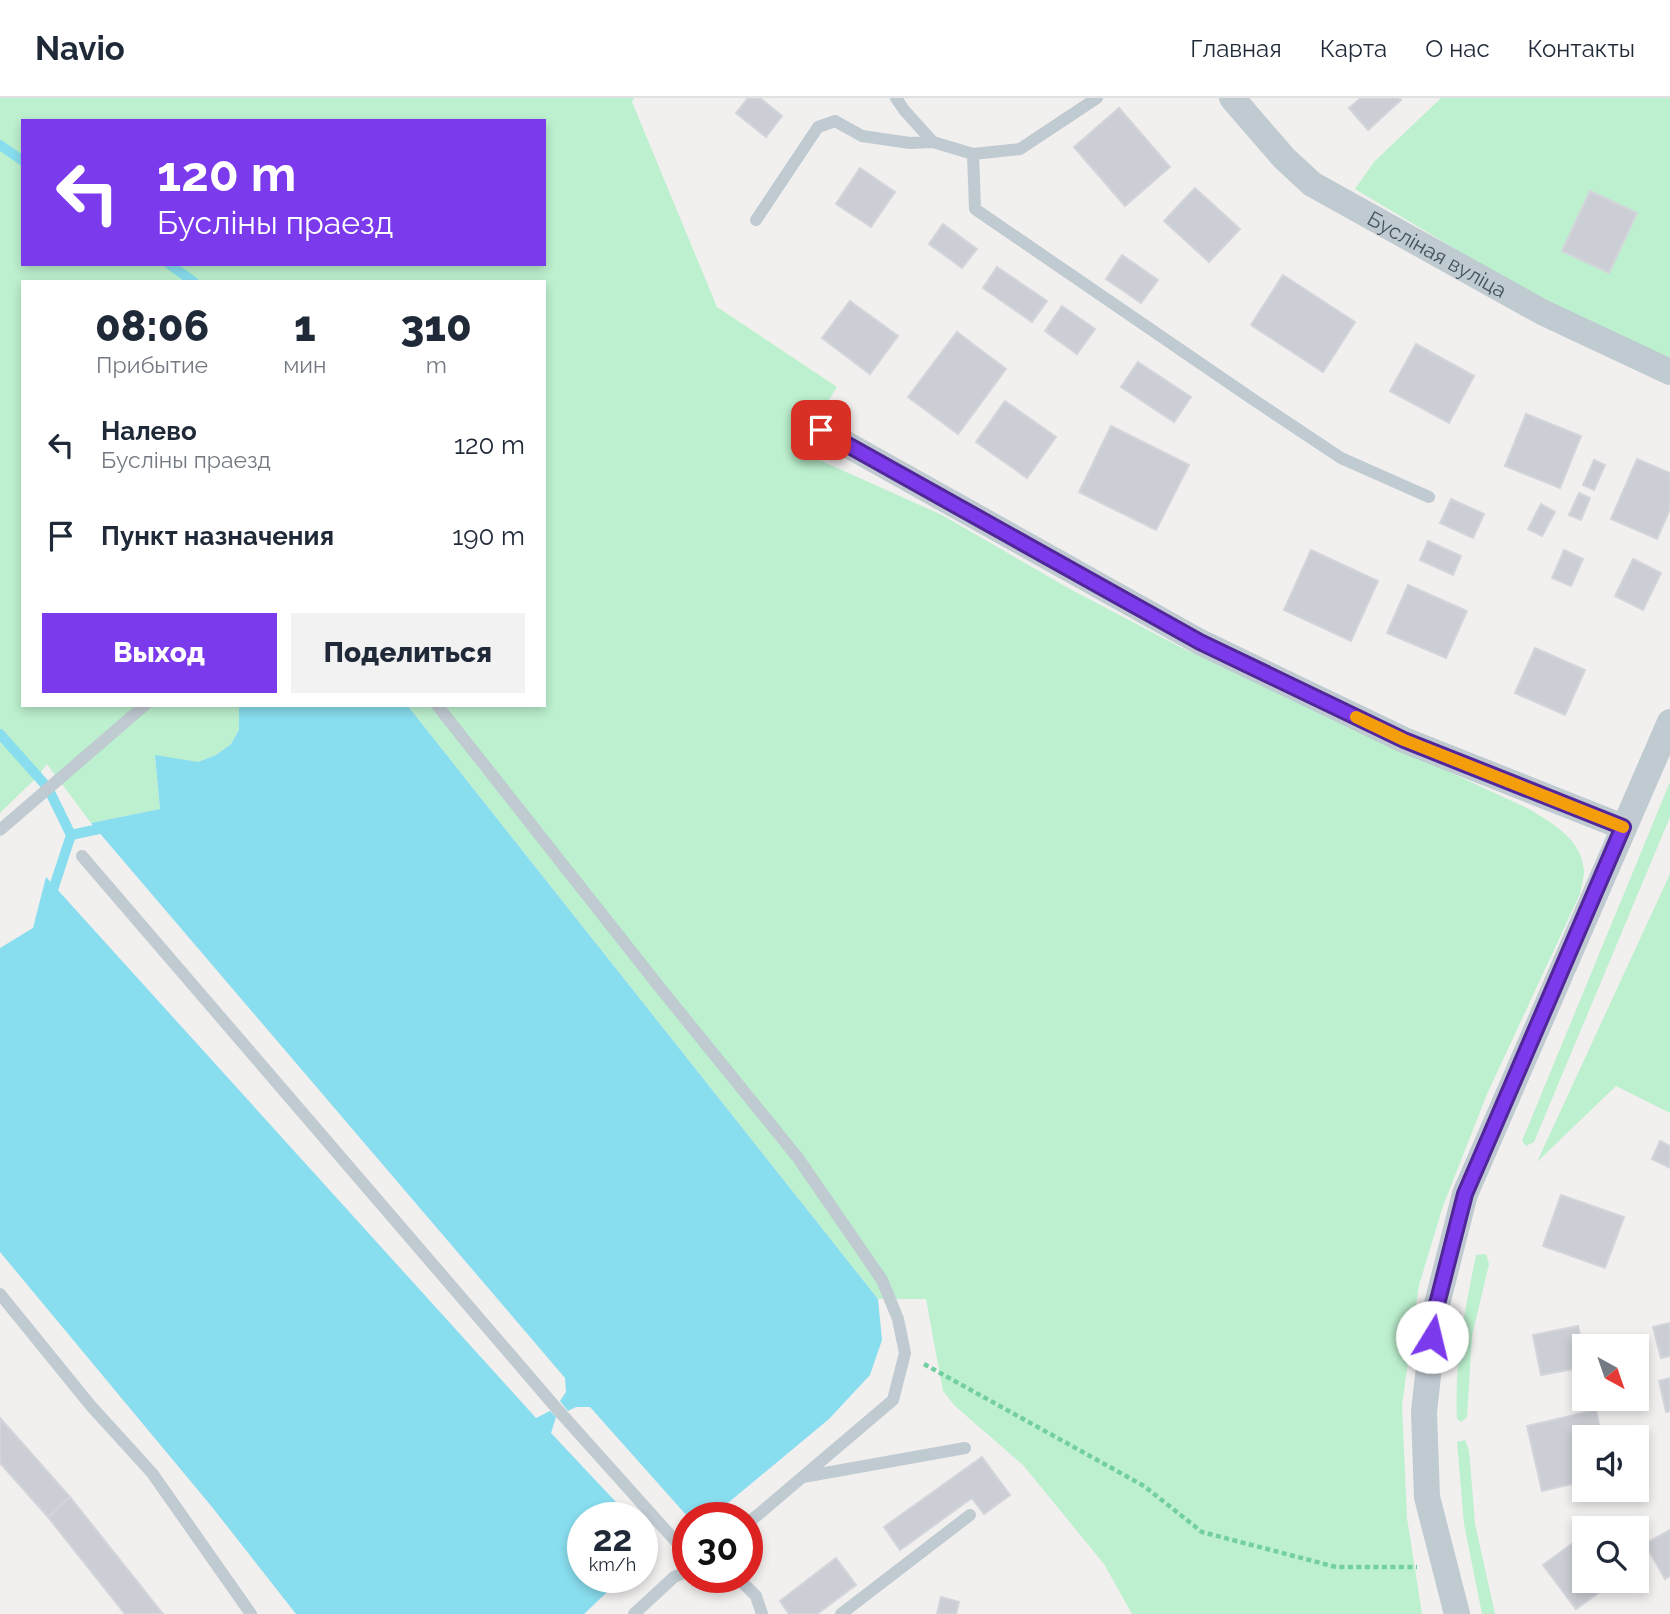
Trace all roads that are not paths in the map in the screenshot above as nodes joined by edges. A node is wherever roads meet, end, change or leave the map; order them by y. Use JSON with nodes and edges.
{"nodes":[{"id":1,"x":896,"y":98,"type":"edge"},
{"id":2,"x":1097,"y":98,"type":"edge"},
{"id":3,"x":1232,"y":98,"type":"edge"},
{"id":4,"x":933,"y":142,"type":"junction"},
{"id":5,"x":973,"y":155,"type":"junction"},
{"id":6,"x":756,"y":220,"type":"dead end"},
{"id":7,"x":1670,"y":372,"type":"edge"},
{"id":8,"x":821,"y":430,"type":"dead end"},
{"id":9,"x":1429,"y":498,"type":"dead end"},
{"id":10,"x":143,"y":707,"type":"edge"},
{"id":11,"x":439,"y":707,"type":"edge"},
{"id":12,"x":1670,"y":722,"type":"edge"},
{"id":13,"x":1623,"y":827,"type":"junction"},
{"id":14,"x":0,"y":830,"type":"edge"},
{"id":15,"x":82,"y":856,"type":"dead end"},
{"id":16,"x":0,"y":1294,"type":"edge"},
{"id":17,"x":965,"y":1448,"type":"dead end"},
{"id":18,"x":803,"y":1477,"type":"junction"},
{"id":19,"x":763,"y":1511,"type":"edge"},
{"id":20,"x":971,"y":1515,"type":"dead end"},
{"id":21,"x":672,"y":1537,"type":"edge"},
{"id":22,"x":672,"y":1579,"type":"edge"},
{"id":23,"x":753,"y":1593,"type":"edge"},
{"id":24,"x":251,"y":1614,"type":"edge"},
{"id":25,"x":634,"y":1614,"type":"edge"},
{"id":26,"x":762,"y":1614,"type":"edge"},
{"id":27,"x":841,"y":1614,"type":"edge"},
{"id":28,"x":1457,"y":1614,"type":"edge"}],
"edges":[{"from":1,"to":4,"type":"lane"},
{"from":2,"to":5,"type":"lane"},
{"from":3,"to":7,"type":"street","name":"Бусліная вуліца"},
{"from":4,"to":5,"type":"lane"},
{"from":4,"to":6,"type":"lane"},
{"from":5,"to":9,"type":"lane"},
{"from":8,"to":13,"type":"street"},
{"from":10,"to":14,"type":"lane"},
{"from":11,"to":18,"type":"lane"},
{"from":12,"to":13,"type":"street"},
{"from":13,"to":28,"type":"street"},
{"from":15,"to":21,"type":"lane"},
{"from":16,"to":24,"type":"lane"},
{"from":17,"to":18,"type":"lane"},
{"from":18,"to":19,"type":"lane"},
{"from":20,"to":27,"type":"lane"},
{"from":22,"to":25,"type":"lane"},
{"from":23,"to":26,"type":"lane"}]}
